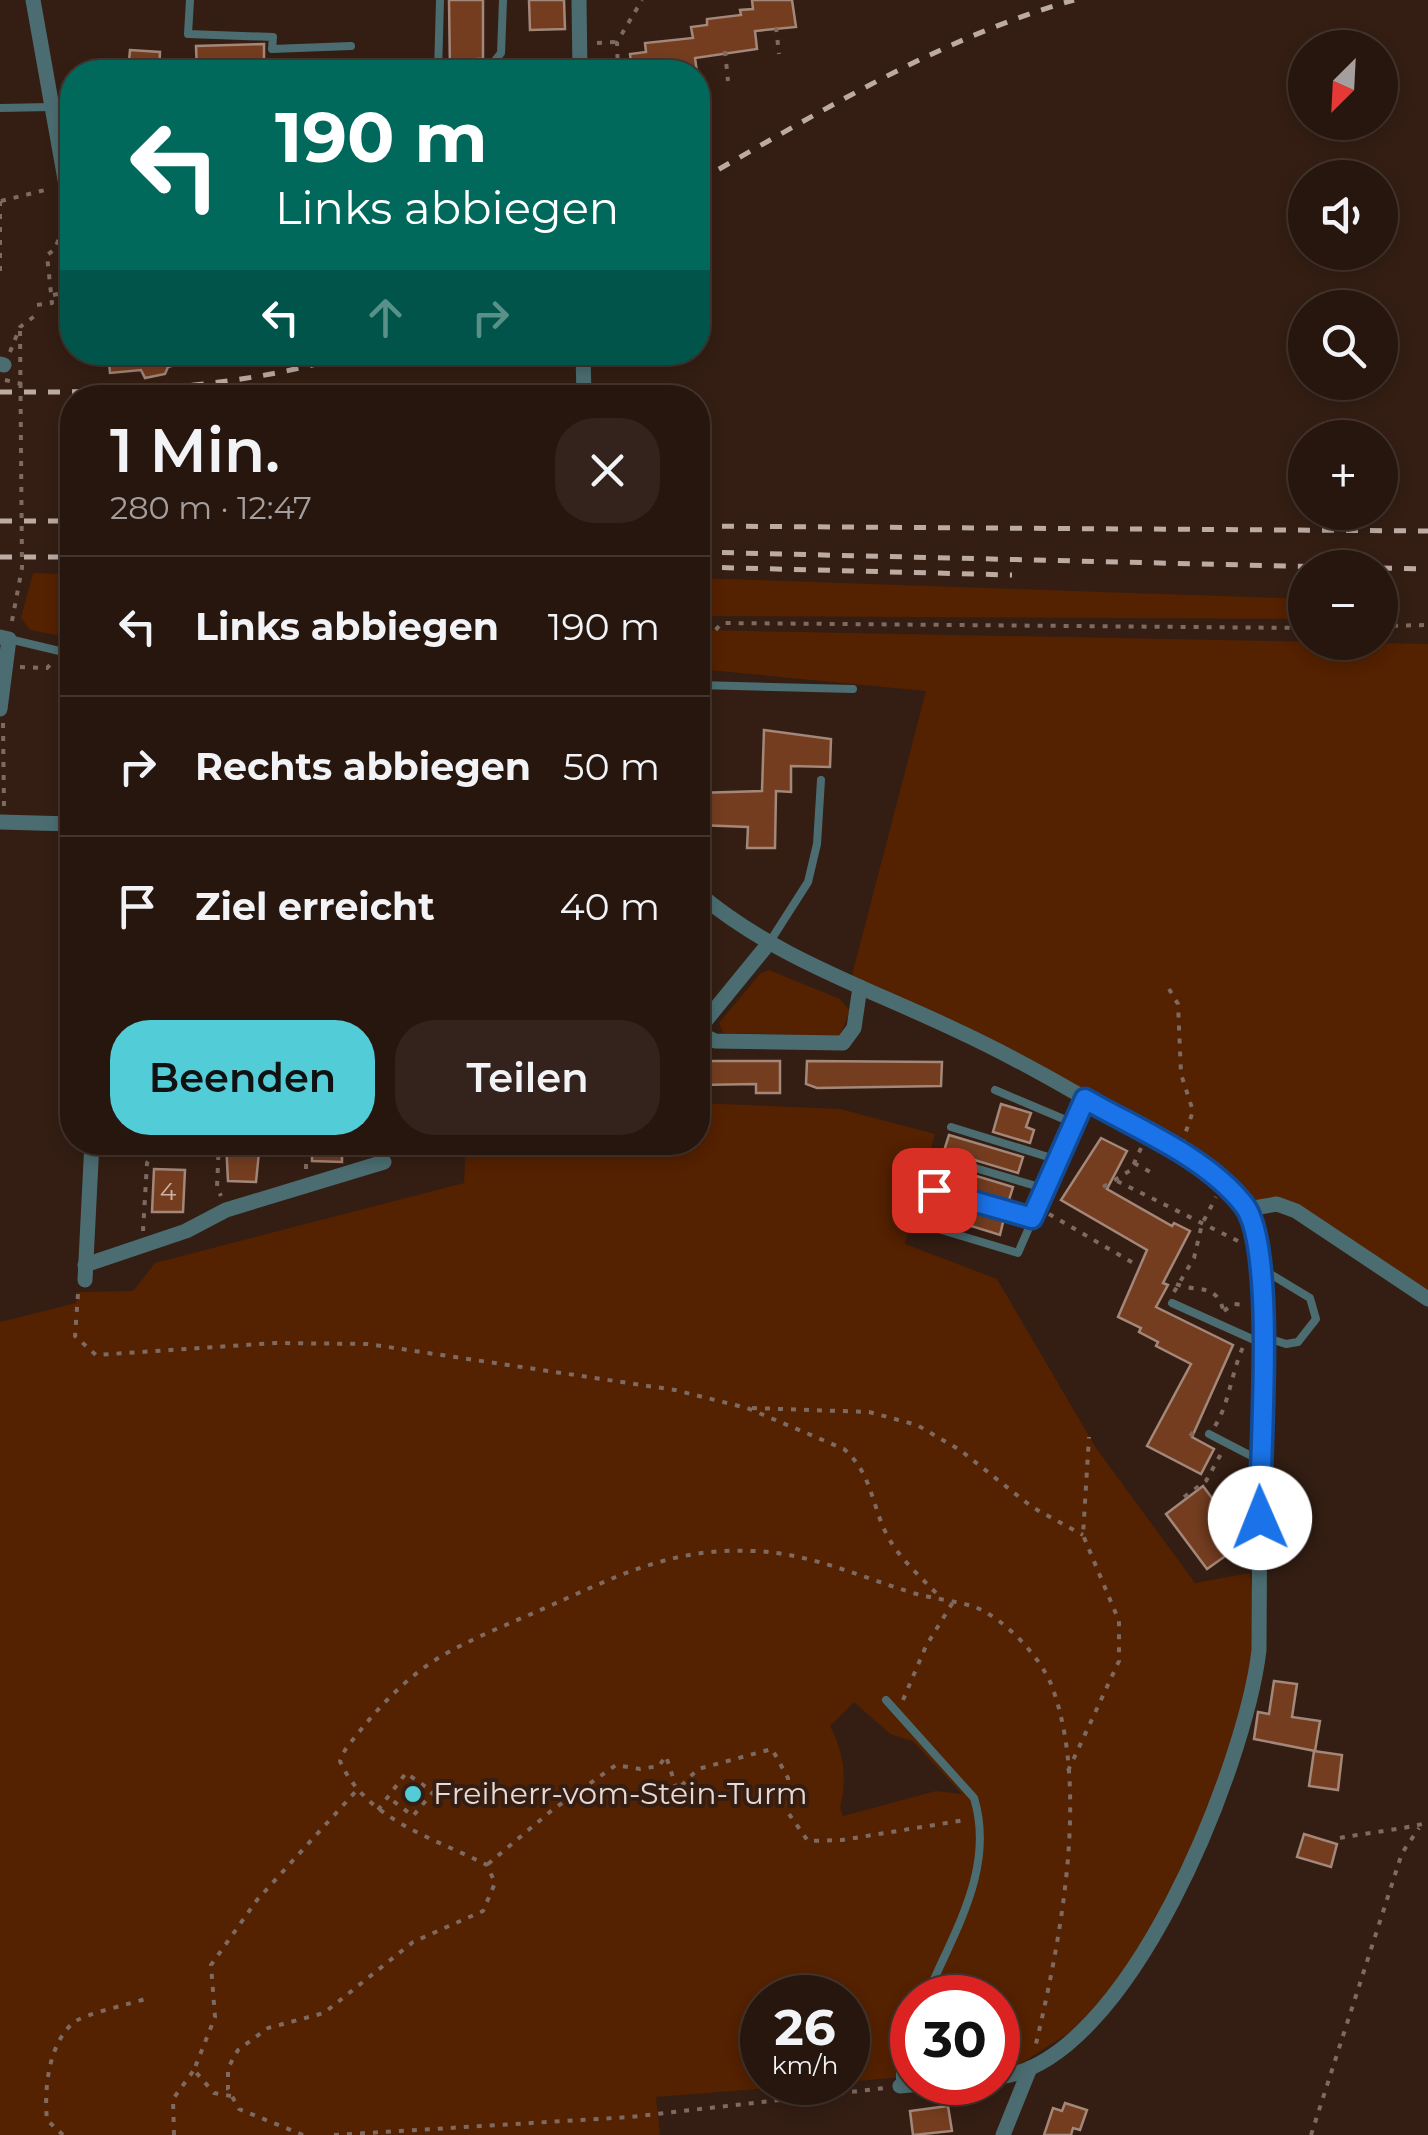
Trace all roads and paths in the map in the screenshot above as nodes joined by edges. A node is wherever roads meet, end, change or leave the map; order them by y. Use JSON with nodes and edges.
{"nodes":[{"id":1,"x":33,"y":0,"type":"edge"},
{"id":2,"x":190,"y":0,"type":"edge"},
{"id":3,"x":440,"y":0,"type":"edge"},
{"id":4,"x":503,"y":0,"type":"edge"},
{"id":5,"x":578,"y":0,"type":"edge"},
{"id":6,"x":642,"y":0,"type":"edge"},
{"id":7,"x":776,"y":27,"type":"dead end"},
{"id":8,"x":617,"y":42,"type":"junction"},
{"id":9,"x":579,"y":43,"type":"junction"},
{"id":10,"x":351,"y":46,"type":"dead end"},
{"id":11,"x":725,"y":51,"type":"dead end"},
{"id":12,"x":779,"y":54,"type":"dead end"},
{"id":13,"x":438,"y":60,"type":"edge"},
{"id":14,"x":495,"y":60,"type":"edge"},
{"id":15,"x":580,"y":60,"type":"edge"},
{"id":16,"x":618,"y":60,"type":"edge"},
{"id":17,"x":728,"y":81,"type":"dead end"},
{"id":18,"x":51,"y":107,"type":"junction"},
{"id":19,"x":0,"y":108,"type":"edge"},
{"id":20,"x":60,"y":154,"type":"edge"},
{"id":21,"x":60,"y":187,"type":"edge"},
{"id":22,"x":0,"y":201,"type":"edge"},
{"id":23,"x":60,"y":239,"type":"edge"},
{"id":24,"x":1,"y":245,"type":"edge"},
{"id":25,"x":0,"y":278,"type":"edge"},
{"id":26,"x":60,"y":293,"type":"edge"},
{"id":27,"x":51,"y":295,"type":"junction"},
{"id":28,"x":37,"y":305,"type":"dead end"},
{"id":29,"x":36,"y":314,"type":"dead end"},
{"id":30,"x":5,"y":383,"type":"dead end"},
{"id":31,"x":22,"y":384,"type":"junction"},
{"id":32,"x":1428,"y":625,"type":"edge"},
{"id":33,"x":1398,"y":626,"type":"edge"},
{"id":34,"x":1288,"y":628,"type":"edge"},
{"id":35,"x":710,"y":636,"type":"edge"},
{"id":36,"x":4,"y":638,"type":"edge"},
{"id":37,"x":60,"y":651,"type":"edge"},
{"id":38,"x":710,"y":685,"type":"edge"},
{"id":39,"x":853,"y":689,"type":"dead end"},
{"id":40,"x":0,"y":709,"type":"edge"},
{"id":41,"x":821,"y":780,"type":"dead end"},
{"id":42,"x":6,"y":823,"type":"edge"},
{"id":43,"x":60,"y":824,"type":"edge"},
{"id":44,"x":710,"y":901,"type":"edge"},
{"id":45,"x":769,"y":943,"type":"junction"},
{"id":46,"x":860,"y":988,"type":"junction"},
{"id":47,"x":1169,"y":989,"type":"dead end"},
{"id":48,"x":710,"y":1016,"type":"edge"},
{"id":49,"x":710,"y":1037,"type":"edge"},
{"id":50,"x":995,"y":1090,"type":"dead end"},
{"id":51,"x":1085,"y":1099,"type":"junction"},
{"id":52,"x":1074,"y":1123,"type":"junction"},
{"id":53,"x":951,"y":1128,"type":"dead end"},
{"id":54,"x":1184,"y":1140,"type":"dead end"},
{"id":55,"x":1141,"y":1148,"type":"dead end"},
{"id":56,"x":91,"y":1155,"type":"edge"},
{"id":57,"x":153,"y":1155,"type":"edge"},
{"id":58,"x":219,"y":1155,"type":"edge"},
{"id":59,"x":306,"y":1155,"type":"edge"},
{"id":60,"x":941,"y":1158,"type":"dead end"},
{"id":61,"x":1058,"y":1160,"type":"junction"},
{"id":62,"x":384,"y":1162,"type":"dead end"},
{"id":63,"x":1134,"y":1163,"type":"junction"},
{"id":64,"x":1150,"y":1178,"type":"dead end"},
{"id":65,"x":1117,"y":1181,"type":"junction"},
{"id":66,"x":1043,"y":1188,"type":"junction"},
{"id":67,"x":1103,"y":1188,"type":"dead end"},
{"id":68,"x":306,"y":1189,"type":"junction"},
{"id":69,"x":934,"y":1190,"type":"dead end"},
{"id":70,"x":1212,"y":1204,"type":"dead end"},
{"id":71,"x":1036,"y":1207,"type":"junction"},
{"id":72,"x":226,"y":1210,"type":"junction"},
{"id":73,"x":1248,"y":1210,"type":"junction"},
{"id":74,"x":1032,"y":1218,"type":"junction"},
{"id":75,"x":1202,"y":1224,"type":"junction"},
{"id":76,"x":924,"y":1225,"type":"dead end"},
{"id":77,"x":142,"y":1246,"type":"junction"},
{"id":78,"x":1257,"y":1249,"type":"junction"},
{"id":79,"x":1135,"y":1264,"type":"dead end"},
{"id":80,"x":1261,"y":1269,"type":"junction"},
{"id":81,"x":85,"y":1273,"type":"junction"},
{"id":82,"x":1428,"y":1299,"type":"edge"},
{"id":83,"x":1172,"y":1303,"type":"dead end"},
{"id":84,"x":1262,"y":1305,"type":"junction"},
{"id":85,"x":1224,"y":1311,"type":"junction"},
{"id":86,"x":1218,"y":1324,"type":"junction"},
{"id":87,"x":1262,"y":1339,"type":"junction"},
{"id":88,"x":1242,"y":1347,"type":"dead end"},
{"id":89,"x":747,"y":1408,"type":"junction"},
{"id":90,"x":1223,"y":1413,"type":"dead end"},
{"id":91,"x":1209,"y":1434,"type":"dead end"},
{"id":92,"x":1089,"y":1437,"type":"dead end"},
{"id":93,"x":1222,"y":1454,"type":"dead end"},
{"id":94,"x":1259,"y":1460,"type":"junction"},
{"id":95,"x":1184,"y":1497,"type":"dead end"},
{"id":96,"x":1083,"y":1534,"type":"junction"},
{"id":97,"x":940,"y":1598,"type":"junction"},
{"id":98,"x":953,"y":1602,"type":"junction"},
{"id":99,"x":886,"y":1700,"type":"dead end"},
{"id":100,"x":898,"y":1712,"type":"junction"},
{"id":101,"x":1068,"y":1770,"type":"junction"},
{"id":102,"x":357,"y":1790,"type":"junction"},
{"id":103,"x":388,"y":1797,"type":"junction"},
{"id":104,"x":378,"y":1810,"type":"junction"},
{"id":105,"x":412,"y":1814,"type":"junction"},
{"id":106,"x":980,"y":1818,"type":"junction"},
{"id":107,"x":1428,"y":1822,"type":"edge"},
{"id":108,"x":404,"y":1825,"type":"junction"},
{"id":109,"x":1419,"y":1828,"type":"junction"},
{"id":110,"x":1340,"y":1838,"type":"dead end"},
{"id":111,"x":487,"y":1865,"type":"junction"},
{"id":112,"x":937,"y":1975,"type":"edge"},
{"id":113,"x":148,"y":1998,"type":"dead end"},
{"id":114,"x":1030,"y":2068,"type":"junction"},
{"id":115,"x":194,"y":2070,"type":"junction"},
{"id":116,"x":1020,"y":2071,"type":"edge"},
{"id":117,"x":890,"y":2087,"type":"edge"},
{"id":118,"x":232,"y":2096,"type":"junction"},
{"id":119,"x":289,"y":2133,"type":"edge"},
{"id":120,"x":63,"y":2135,"type":"edge"},
{"id":121,"x":174,"y":2135,"type":"edge"},
{"id":122,"x":303,"y":2135,"type":"edge"},
{"id":123,"x":334,"y":2135,"type":"edge"},
{"id":124,"x":1003,"y":2135,"type":"edge"},
{"id":125,"x":1311,"y":2135,"type":"edge"}],
"edges":[{"from":1,"to":18,"type":"street"},
{"from":2,"to":10,"type":"lane"},
{"from":3,"to":13,"type":"lane"},
{"from":4,"to":14,"type":"lane"},
{"from":5,"to":9,"type":"street"},
{"from":6,"to":8,"type":"path"},
{"from":7,"to":12,"type":"path"},
{"from":8,"to":9,"type":"path"},
{"from":8,"to":16,"type":"path"},
{"from":9,"to":15,"type":"street"},
{"from":11,"to":17,"type":"path"},
{"from":18,"to":19,"type":"lane"},
{"from":18,"to":20,"type":"street"},
{"from":21,"to":22,"type":"path"},
{"from":22,"to":24,"type":"path"},
{"from":23,"to":27,"type":"path"},
{"from":24,"to":25,"type":"path"},
{"from":26,"to":27,"type":"path"},
{"from":27,"to":28,"type":"path"},
{"from":29,"to":31,"type":"path"},
{"from":30,"to":31,"type":"path"},
{"from":31,"to":36,"type":"path"},
{"from":32,"to":33,"type":"path"},
{"from":34,"to":35,"type":"path"},
{"from":36,"to":37,"type":"lane"},
{"from":36,"to":40,"type":"street"},
{"from":38,"to":39,"type":"lane"},
{"from":40,"to":42,"type":"path"},
{"from":41,"to":45,"type":"lane"},
{"from":42,"to":43,"type":"street"},
{"from":44,"to":45,"type":"street"},
{"from":45,"to":46,"type":"street"},
{"from":45,"to":48,"type":"street"},
{"from":46,"to":49,"type":"street"},
{"from":46,"to":51,"type":"street"},
{"from":47,"to":54,"type":"path"},
{"from":50,"to":52,"type":"lane"},
{"from":51,"to":52,"type":"lane"},
{"from":51,"to":73,"type":"street"},
{"from":52,"to":61,"type":"lane"},
{"from":53,"to":61,"type":"lane"},
{"from":55,"to":63,"type":"path"},
{"from":56,"to":81,"type":"street"},
{"from":57,"to":77,"type":"path"},
{"from":58,"to":72,"type":"path"},
{"from":59,"to":68,"type":"path"},
{"from":60,"to":66,"type":"lane"},
{"from":61,"to":66,"type":"lane"},
{"from":62,"to":68,"type":"street"},
{"from":63,"to":64,"type":"path"},
{"from":63,"to":65,"type":"path"},
{"from":65,"to":67,"type":"path"},
{"from":65,"to":75,"type":"path"},
{"from":66,"to":71,"type":"lane"},
{"from":68,"to":72,"type":"street"},
{"from":69,"to":74,"type":"lane"},
{"from":70,"to":75,"type":"path"},
{"from":71,"to":74,"type":"lane"},
{"from":71,"to":79,"type":"path"},
{"from":72,"to":77,"type":"street"},
{"from":73,"to":78,"type":"street"},
{"from":73,"to":82,"type":"street"},
{"from":74,"to":76,"type":"lane"},
{"from":75,"to":78,"type":"path"},
{"from":75,"to":85,"type":"path"},
{"from":77,"to":81,"type":"street"},
{"from":78,"to":80,"type":"street"},
{"from":80,"to":84,"type":"street"},
{"from":80,"to":87,"type":"lane"},
{"from":81,"to":89,"type":"path"},
{"from":83,"to":86,"type":"lane"},
{"from":84,"to":85,"type":"path"},
{"from":84,"to":87,"type":"street"},
{"from":85,"to":86,"type":"path"},
{"from":86,"to":87,"type":"lane"},
{"from":87,"to":94,"type":"street"},
{"from":88,"to":90,"type":"path"},
{"from":89,"to":96,"type":"path"},
{"from":89,"to":97,"type":"path"},
{"from":91,"to":94,"type":"lane"},
{"from":92,"to":96,"type":"path"},
{"from":93,"to":95,"type":"path"},
{"from":94,"to":114,"type":"street"},
{"from":96,"to":101,"type":"path"},
{"from":97,"to":98,"type":"path"},
{"from":97,"to":102,"type":"path"},
{"from":98,"to":100,"type":"path"},
{"from":98,"to":101,"type":"path"},
{"from":99,"to":100,"type":"lane"},
{"from":100,"to":106,"type":"lane"},
{"from":101,"to":114,"type":"path"},
{"from":102,"to":104,"type":"path"},
{"from":102,"to":115,"type":"path"},
{"from":103,"to":104,"type":"path"},
{"from":103,"to":105,"type":"path"},
{"from":103,"to":105,"type":"path"},
{"from":104,"to":108,"type":"path"},
{"from":105,"to":108,"type":"path"},
{"from":106,"to":111,"type":"path"},
{"from":106,"to":112,"type":"lane"},
{"from":107,"to":109,"type":"path"},
{"from":108,"to":111,"type":"path"},
{"from":109,"to":110,"type":"path"},
{"from":109,"to":125,"type":"path"},
{"from":111,"to":118,"type":"path"},
{"from":113,"to":120,"type":"path"},
{"from":114,"to":116,"type":"street"},
{"from":114,"to":124,"type":"street"},
{"from":115,"to":118,"type":"path"},
{"from":115,"to":121,"type":"path"},
{"from":117,"to":123,"type":"path"},
{"from":118,"to":119,"type":"path"},
{"from":119,"to":122,"type":"path"}]}
